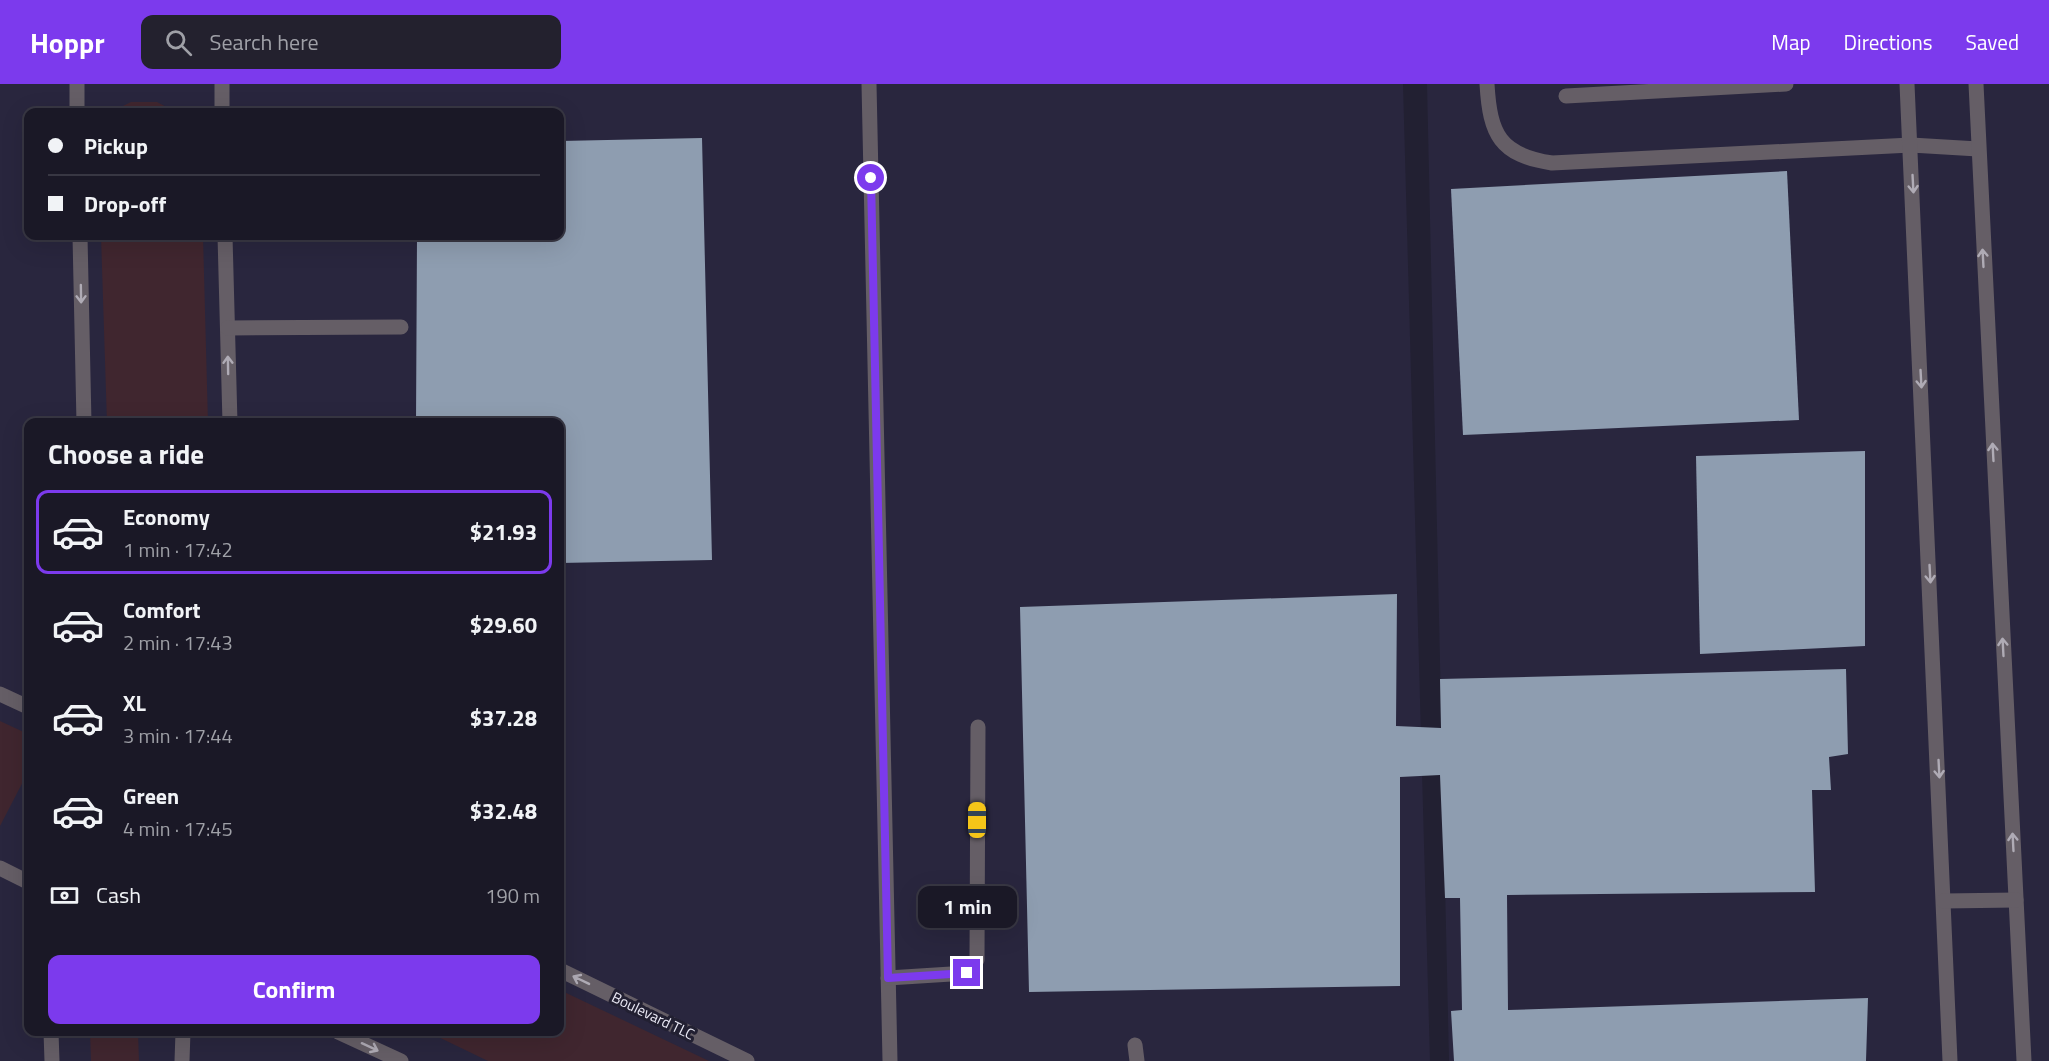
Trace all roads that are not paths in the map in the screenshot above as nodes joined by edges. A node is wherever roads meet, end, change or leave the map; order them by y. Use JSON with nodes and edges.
{"nodes":[{"id":1,"x":77,"y":84,"type":"edge"},
{"id":2,"x":222,"y":84,"type":"edge"},
{"id":3,"x":869,"y":84,"type":"edge"},
{"id":4,"x":1487,"y":84,"type":"edge"},
{"id":5,"x":1786,"y":84,"type":"edge"},
{"id":6,"x":1907,"y":84,"type":"edge"},
{"id":7,"x":1976,"y":84,"type":"edge"},
{"id":8,"x":1566,"y":96,"type":"dead end"},
{"id":9,"x":78,"y":108,"type":"edge"},
{"id":10,"x":222,"y":108,"type":"edge"},
{"id":11,"x":1911,"y":145,"type":"junction"},
{"id":12,"x":1978,"y":149,"type":"junction"},
{"id":13,"x":80,"y":240,"type":"edge"},
{"id":14,"x":225,"y":240,"type":"edge"},
{"id":15,"x":401,"y":327,"type":"dead end"},
{"id":16,"x":228,"y":328,"type":"junction"},
{"id":17,"x":84,"y":418,"type":"edge"},
{"id":18,"x":230,"y":418,"type":"edge"},
{"id":19,"x":0,"y":694,"type":"edge"},
{"id":20,"x":24,"y":705,"type":"edge"},
{"id":21,"x":978,"y":727,"type":"dead end"},
{"id":22,"x":0,"y":868,"type":"edge"},
{"id":23,"x":24,"y":880,"type":"edge"},
{"id":24,"x":2016,"y":900,"type":"junction"},
{"id":25,"x":1944,"y":901,"type":"junction"},
{"id":26,"x":564,"y":972,"type":"edge"},
{"id":27,"x":888,"y":978,"type":"junction"},
{"id":28,"x":51,"y":1036,"type":"edge"},
{"id":29,"x":183,"y":1036,"type":"edge"},
{"id":30,"x":347,"y":1036,"type":"edge"},
{"id":31,"x":52,"y":1061,"type":"edge"},
{"id":32,"x":182,"y":1061,"type":"edge"},
{"id":33,"x":401,"y":1061,"type":"edge"},
{"id":34,"x":747,"y":1061,"type":"edge"},
{"id":35,"x":890,"y":1061,"type":"edge"},
{"id":36,"x":1950,"y":1061,"type":"edge"},
{"id":37,"x":2024,"y":1061,"type":"edge"}],
"edges":[{"from":1,"to":9,"type":"street"},
{"from":2,"to":10,"type":"street"},
{"from":3,"to":27,"type":"street"},
{"from":4,"to":11,"type":"street"},
{"from":5,"to":8,"type":"street"},
{"from":6,"to":11,"type":"street"},
{"from":7,"to":12,"type":"street"},
{"from":11,"to":12,"type":"street"},
{"from":11,"to":25,"type":"street","one_way":true},
{"from":24,"to":12,"type":"street","one_way":true},
{"from":13,"to":17,"type":"street","one_way":true},
{"from":14,"to":16,"type":"street"},
{"from":15,"to":16,"type":"street"},
{"from":18,"to":16,"type":"street","one_way":true},
{"from":19,"to":20,"type":"street"},
{"from":21,"to":27,"type":"street"},
{"from":22,"to":23,"type":"street"},
{"from":24,"to":25,"type":"street"},
{"from":24,"to":37,"type":"street"},
{"from":25,"to":36,"type":"street"},
{"from":34,"to":26,"type":"street","name":"Boulevard TLC","one_way":true},
{"from":27,"to":35,"type":"street"},
{"from":28,"to":31,"type":"street"},
{"from":29,"to":32,"type":"street"},
{"from":30,"to":33,"type":"street","one_way":true}]}
